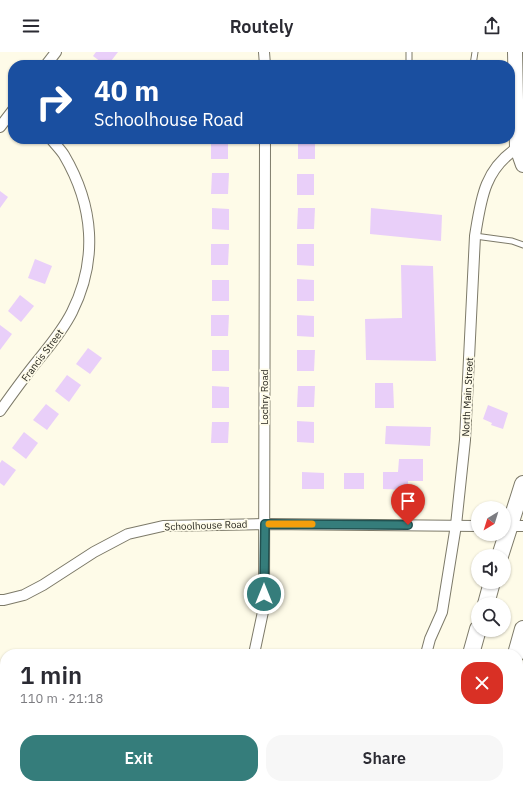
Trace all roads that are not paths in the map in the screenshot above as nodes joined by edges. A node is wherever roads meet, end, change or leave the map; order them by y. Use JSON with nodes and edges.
{"nodes":[{"id":1,"x":56,"y":52,"type":"edge"},
{"id":2,"x":50,"y":60,"type":"edge"},
{"id":3,"x":8,"y":117,"type":"edge"},
{"id":4,"x":0,"y":127,"type":"edge"},
{"id":5,"x":515,"y":136,"type":"edge"},
{"id":6,"x":55,"y":144,"type":"edge"},
{"id":7,"x":265,"y":144,"type":"edge"},
{"id":8,"x":516,"y":148,"type":"junction"},
{"id":9,"x":523,"y":165,"type":"edge"},
{"id":10,"x":475,"y":236,"type":"junction"},
{"id":11,"x":523,"y":244,"type":"edge"},
{"id":12,"x":0,"y":411,"type":"edge"},
{"id":13,"x":523,"y":484,"type":"edge"},
{"id":14,"x":265,"y":524,"type":"junction"},
{"id":15,"x":456,"y":525,"type":"junction"},
{"id":16,"x":471,"y":526,"type":"edge"},
{"id":17,"x":512,"y":526,"type":"edge"},
{"id":18,"x":503,"y":549,"type":"edge"},
{"id":19,"x":0,"y":600,"type":"edge"},
{"id":20,"x":523,"y":629,"type":"edge"},
{"id":21,"x":476,"y":637,"type":"edge"},
{"id":22,"x":255,"y":649,"type":"edge"},
{"id":23,"x":427,"y":649,"type":"edge"},
{"id":24,"x":472,"y":649,"type":"edge"},
{"id":25,"x":517,"y":649,"type":"edge"}],
"edges":[{"from":1,"to":2,"type":"street"},
{"from":3,"to":4,"type":"street"},
{"from":5,"to":8,"type":"street"},
{"from":6,"to":12,"type":"street","name":"Francis Street"},
{"from":7,"to":14,"type":"street","name":"Lochry Road"},
{"from":8,"to":9,"type":"street"},
{"from":8,"to":10,"type":"street","name":"North Main Street"},
{"from":10,"to":11,"type":"lane"},
{"from":10,"to":15,"type":"street","name":"North Main Street"},
{"from":13,"to":17,"type":"main road"},
{"from":14,"to":15,"type":"street","name":"Schoolhouse Road"},
{"from":14,"to":19,"type":"street","name":"Schoolhouse Road"},
{"from":14,"to":22,"type":"street","name":"Lochry Road"},
{"from":15,"to":16,"type":"street","name":"Schoolhouse Road"},
{"from":15,"to":23,"type":"street","name":"North Main Street"},
{"from":17,"to":18,"type":"main road"},
{"from":20,"to":25,"type":"main road"},
{"from":21,"to":24,"type":"main road"}]}
